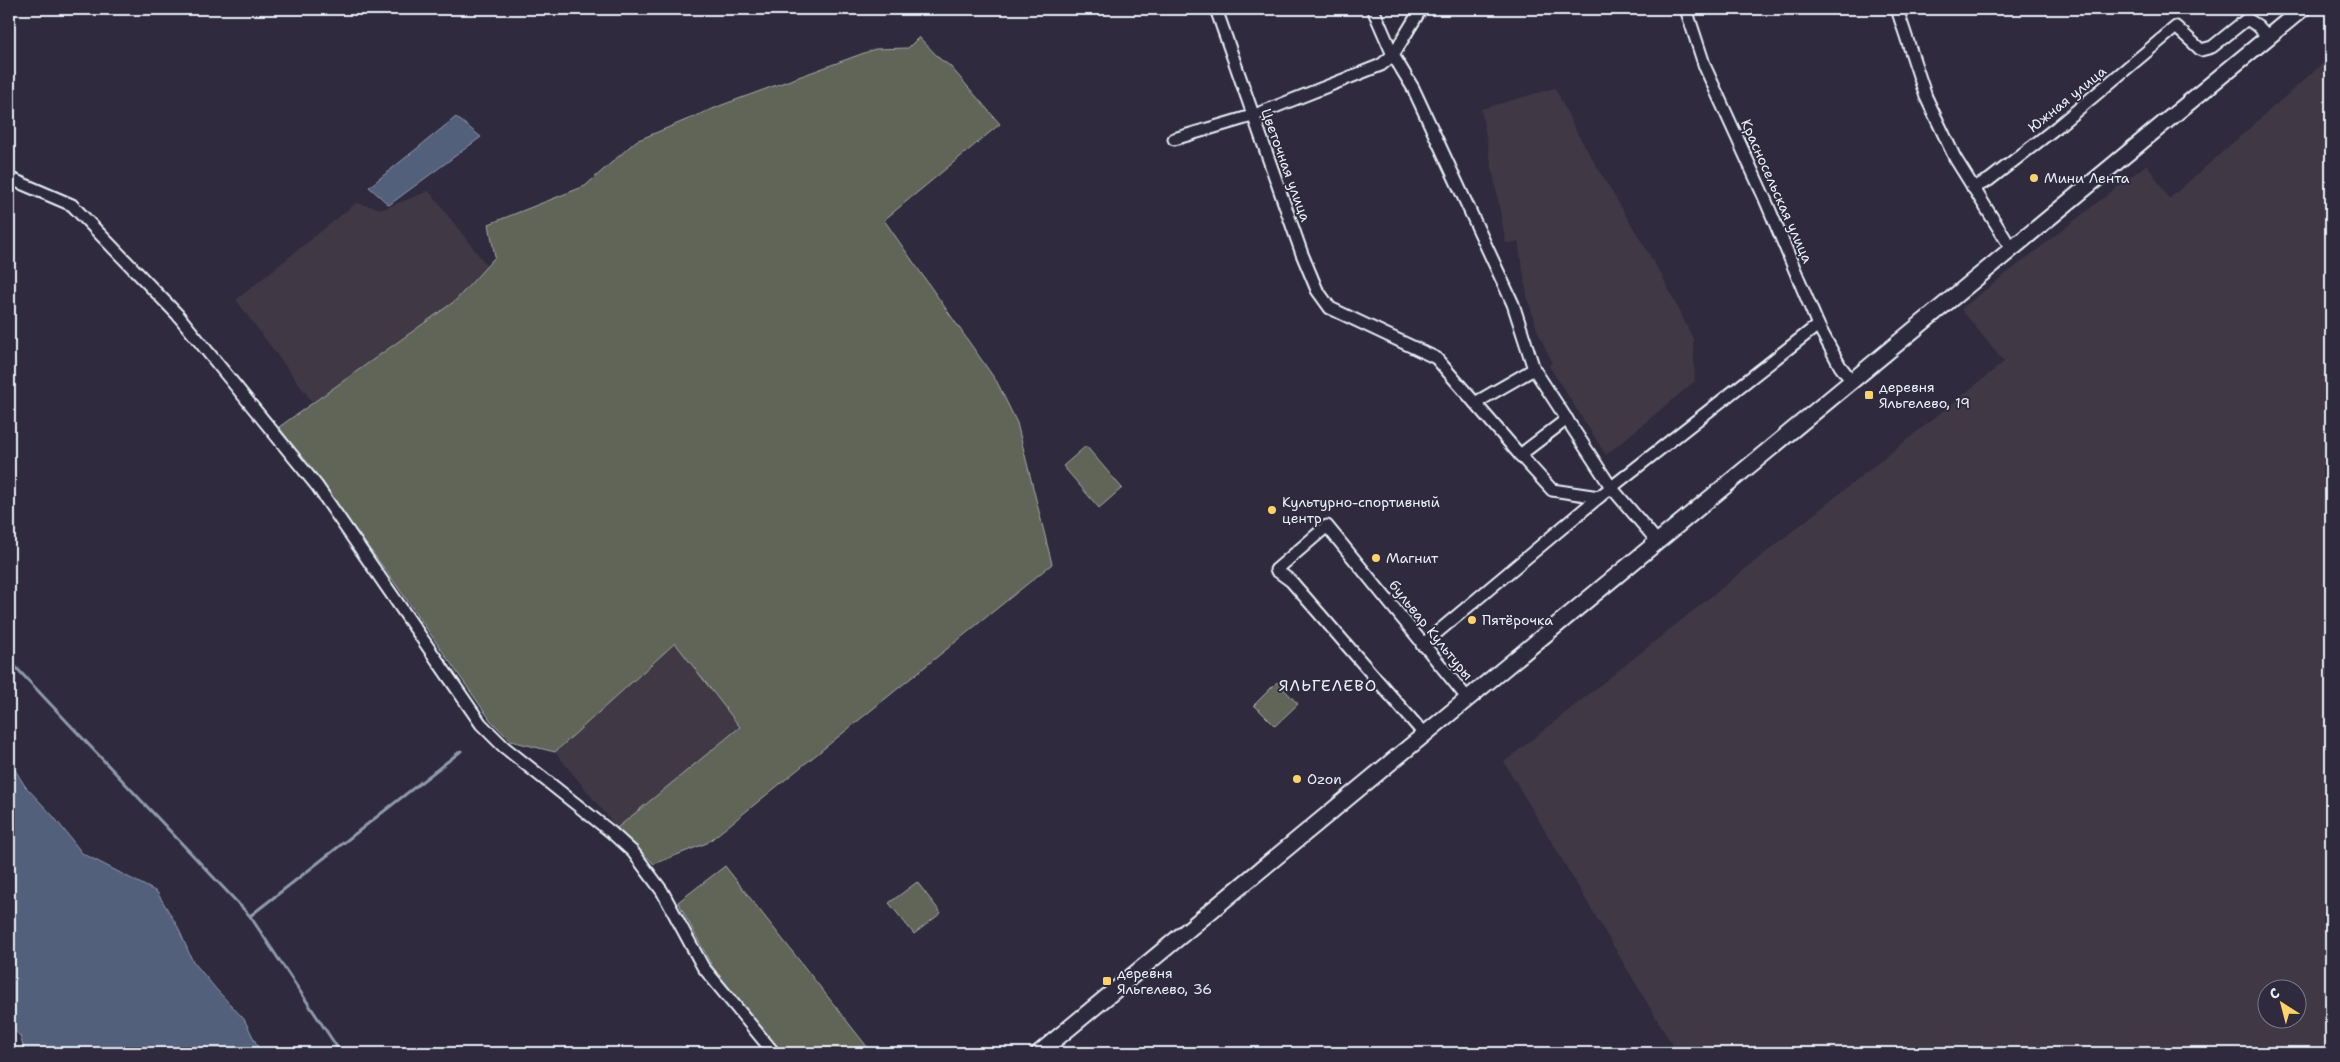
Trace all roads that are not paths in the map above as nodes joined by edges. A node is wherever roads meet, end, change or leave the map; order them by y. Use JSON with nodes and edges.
{"nodes":[{"id":1,"x":1216,"y":9,"type":"edge"},
{"id":2,"x":1373,"y":9,"type":"edge"},
{"id":3,"x":1421,"y":9,"type":"edge"},
{"id":4,"x":1686,"y":9,"type":"edge"},
{"id":5,"x":2252,"y":9,"type":"edge"},
{"id":6,"x":2302,"y":9,"type":"edge"},
{"id":7,"x":1902,"y":11,"type":"edge"},
{"id":8,"x":2263,"y":31,"type":"junction"},
{"id":9,"x":1393,"y":56,"type":"junction"},
{"id":10,"x":1252,"y":116,"type":"junction"},
{"id":11,"x":1174,"y":139,"type":"dead end"},
{"id":12,"x":9,"y":178,"type":"edge"},
{"id":13,"x":1973,"y":188,"type":"junction"},
{"id":14,"x":2012,"y":248,"type":"junction"},
{"id":15,"x":1818,"y":325,"type":"junction"},
{"id":16,"x":1534,"y":369,"type":"junction"},
{"id":17,"x":1851,"y":380,"type":"junction"},
{"id":18,"x":1475,"y":403,"type":"junction"},
{"id":19,"x":1567,"y":419,"type":"junction"},
{"id":20,"x":1520,"y":454,"type":"junction"},
{"id":21,"x":1612,"y":487,"type":"junction"},
{"id":22,"x":1599,"y":497,"type":"junction"},
{"id":23,"x":1657,"y":541,"type":"junction"},
{"id":24,"x":1422,"y":645,"type":"junction"},
{"id":25,"x":1468,"y":699,"type":"junction"},
{"id":26,"x":1425,"y":735,"type":"junction"},
{"id":27,"x":774,"y":1053,"type":"edge"},
{"id":28,"x":1039,"y":1053,"type":"edge"}],
"edges":[{"from":1,"to":10,"type":"street","name":"Цветочная улица"},
{"from":2,"to":9,"type":"street"},
{"from":3,"to":9,"type":"street"},
{"from":4,"to":15,"type":"street","name":"Красносельская улица"},
{"from":5,"to":8,"type":"street"},
{"from":6,"to":8,"type":"main road"},
{"from":7,"to":13,"type":"street"},
{"from":8,"to":13,"type":"street","name":"Южная улица"},
{"from":8,"to":14,"type":"main road"},
{"from":9,"to":10,"type":"street"},
{"from":9,"to":16,"type":"street"},
{"from":10,"to":11,"type":"street"},
{"from":10,"to":18,"type":"street","name":"Цветочная улица"},
{"from":12,"to":27,"type":"street"},
{"from":13,"to":14,"type":"street"},
{"from":14,"to":17,"type":"main road"},
{"from":15,"to":17,"type":"street","name":"Красносельская улица"},
{"from":15,"to":21,"type":"street"},
{"from":16,"to":18,"type":"street"},
{"from":16,"to":19,"type":"street"},
{"from":17,"to":23,"type":"main road"},
{"from":18,"to":20,"type":"street","name":"Цветочная улица"},
{"from":19,"to":20,"type":"street"},
{"from":19,"to":21,"type":"street"},
{"from":20,"to":22,"type":"street","name":"Цветочная улица"},
{"from":21,"to":22,"type":"street"},
{"from":21,"to":23,"type":"street"},
{"from":22,"to":24,"type":"street"},
{"from":23,"to":25,"type":"main road"},
{"from":24,"to":25,"type":"street","name":"бульвар Культуры"},
{"from":24,"to":26,"type":"street","name":"бульвар Культуры"},
{"from":25,"to":26,"type":"main road"},
{"from":26,"to":28,"type":"main road"}]}
